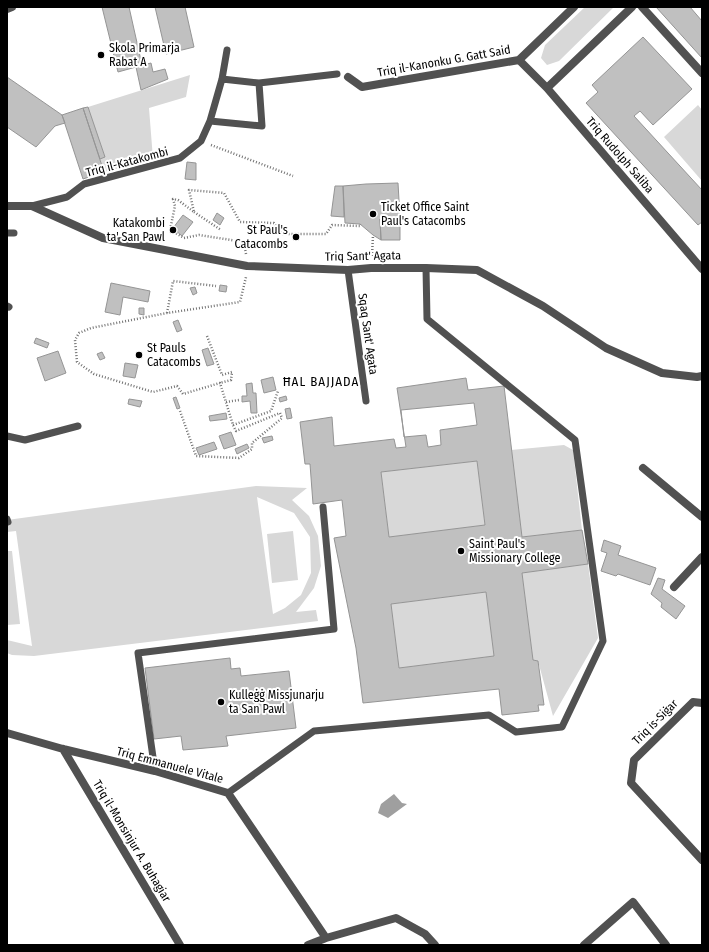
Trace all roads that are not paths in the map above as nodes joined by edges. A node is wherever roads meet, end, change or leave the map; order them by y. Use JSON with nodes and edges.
{"nodes":[{"id":1,"x":12,"y":7,"type":"edge"},
{"id":2,"x":574,"y":7,"type":"edge"},
{"id":3,"x":632,"y":7,"type":"edge"},
{"id":4,"x":642,"y":7,"type":"edge"},
{"id":5,"x":7,"y":9,"type":"edge"},
{"id":6,"x":227,"y":50,"type":"dead end"},
{"id":7,"x":519,"y":60,"type":"junction"},
{"id":8,"x":702,"y":73,"type":"edge"},
{"id":9,"x":337,"y":74,"type":"dead end"},
{"id":10,"x":348,"y":77,"type":"dead end"},
{"id":11,"x":222,"y":79,"type":"junction"},
{"id":12,"x":259,"y":83,"type":"junction"},
{"id":13,"x":547,"y":88,"type":"junction"},
{"id":14,"x":210,"y":121,"type":"junction"},
{"id":15,"x":7,"y":206,"type":"edge"},
{"id":16,"x":32,"y":206,"type":"junction"},
{"id":17,"x":426,"y":268,"type":"junction"},
{"id":18,"x":702,"y":269,"type":"edge"},
{"id":19,"x":348,"y":270,"type":"junction"},
{"id":20,"x":702,"y":376,"type":"edge"},
{"id":21,"x":366,"y":401,"type":"dead end"},
{"id":22,"x":78,"y":426,"type":"dead end"},
{"id":23,"x":7,"y":436,"type":"edge"},
{"id":24,"x":643,"y":468,"type":"dead end"},
{"id":25,"x":323,"y":507,"type":"dead end"},
{"id":26,"x":702,"y":517,"type":"edge"},
{"id":27,"x":702,"y":557,"type":"edge"},
{"id":28,"x":674,"y":587,"type":"dead end"},
{"id":29,"x":702,"y":703,"type":"edge"},
{"id":30,"x":7,"y":733,"type":"edge"},
{"id":31,"x":63,"y":749,"type":"junction"},
{"id":32,"x":155,"y":771,"type":"junction"},
{"id":33,"x":228,"y":793,"type":"junction"},
{"id":34,"x":702,"y":860,"type":"edge"},
{"id":35,"x":326,"y":938,"type":"junction"},
{"id":36,"x":180,"y":945,"type":"edge"},
{"id":37,"x":308,"y":945,"type":"edge"},
{"id":38,"x":435,"y":945,"type":"edge"},
{"id":39,"x":584,"y":945,"type":"edge"},
{"id":40,"x":666,"y":945,"type":"edge"}],
"edges":[{"from":1,"to":5,"type":"street"},
{"from":2,"to":7,"type":"street","name":"Triq il-Kanonku G. Gatt Said"},
{"from":3,"to":13,"type":"street"},
{"from":4,"to":8,"type":"street"},
{"from":6,"to":11,"type":"lane"},
{"from":7,"to":10,"type":"street","name":"Triq il-Kanonku G. Gatt Said"},
{"from":7,"to":13,"type":"street","name":"Triq Rudolph Saliba"},
{"from":9,"to":12,"type":"lane"},
{"from":11,"to":12,"type":"lane"},
{"from":11,"to":14,"type":"lane"},
{"from":12,"to":14,"type":"lane"},
{"from":13,"to":18,"type":"street","name":"Triq Rudolph Saliba"},
{"from":14,"to":16,"type":"lane","name":"Triq il-Katakombi"},
{"from":15,"to":16,"type":"street","name":"Triq Sant' Agata"},
{"from":16,"to":19,"type":"street","name":"Triq Sant' Agata"},
{"from":17,"to":19,"type":"street","name":"Triq Sant' Agata"},
{"from":17,"to":20,"type":"street","name":"Triq Sant' Agata"},
{"from":17,"to":33,"type":"lane"},
{"from":19,"to":21,"type":"lane","name":"Sqaq Sant' Agata"},
{"from":22,"to":23,"type":"lane"},
{"from":24,"to":26,"type":"street"},
{"from":25,"to":32,"type":"lane"},
{"from":27,"to":28,"type":"street"},
{"from":29,"to":34,"type":"street","name":"Triq is-Siġar"},
{"from":30,"to":31,"type":"street","name":"Triq Emmanuele Vitale"},
{"from":31,"to":32,"type":"street","name":"Triq Emmanuele Vitale"},
{"from":31,"to":36,"type":"street","name":"Triq il-Monsinjur A. Buhagiar"},
{"from":32,"to":33,"type":"street","name":"Triq Emmanuele Vitale"},
{"from":33,"to":35,"type":"street","name":"Triq Emmanuele Vitale"},
{"from":35,"to":37,"type":"street"},
{"from":35,"to":38,"type":"street"},
{"from":39,"to":40,"type":"street"}]}
